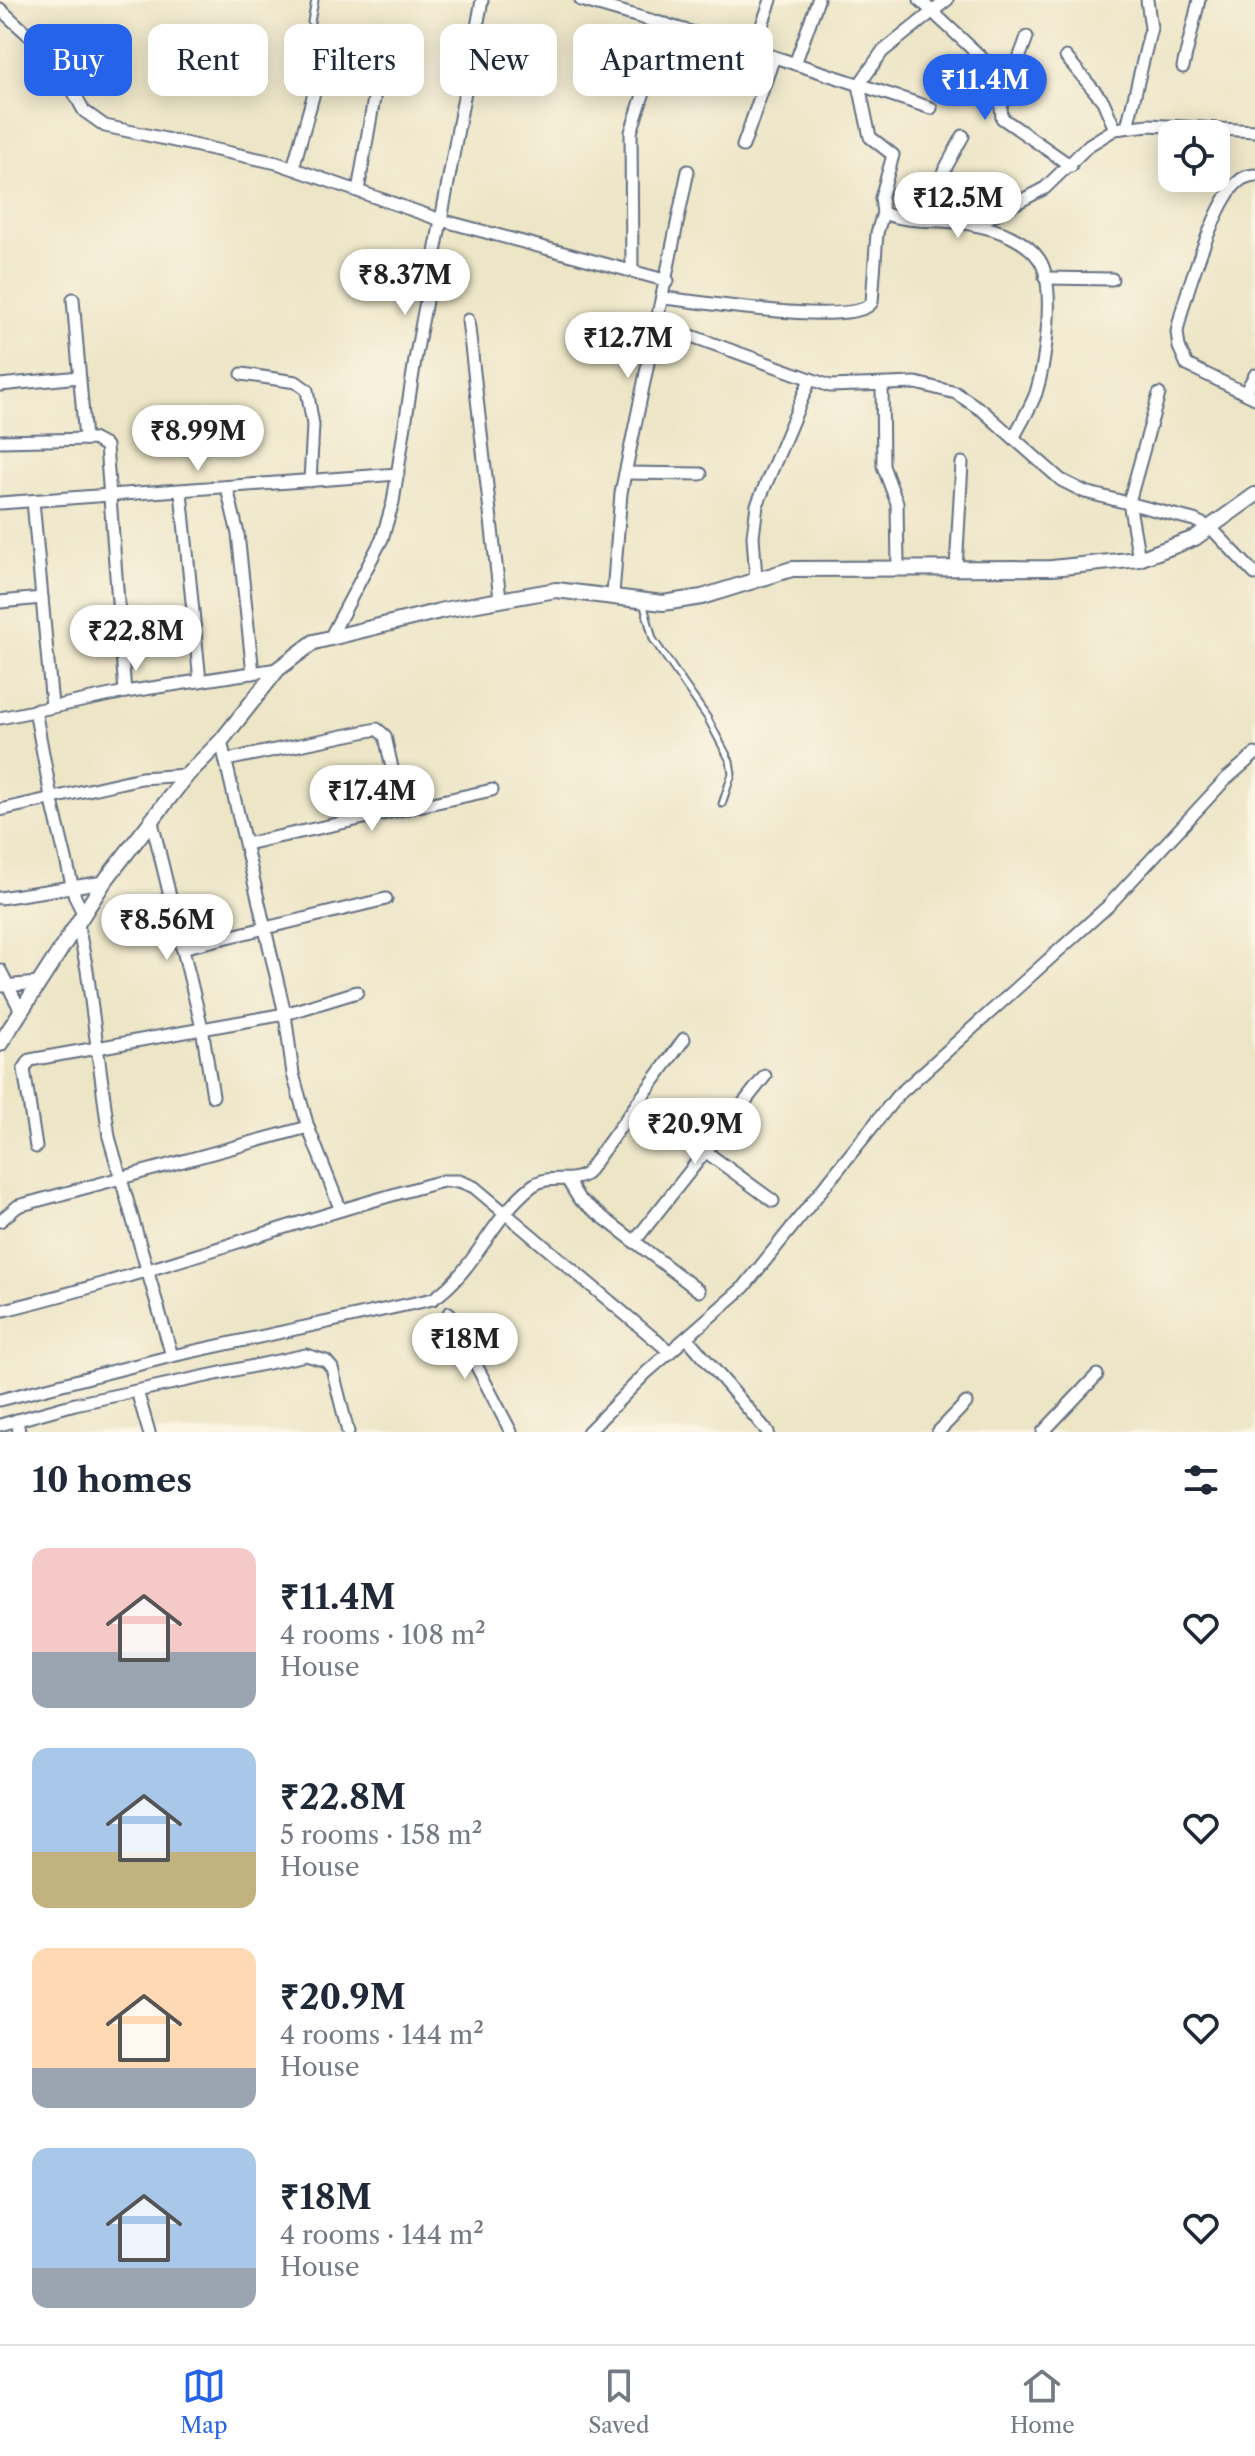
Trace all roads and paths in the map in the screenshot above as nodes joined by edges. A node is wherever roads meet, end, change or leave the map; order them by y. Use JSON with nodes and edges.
{"nodes":[{"id":1,"x":315,"y":0,"type":"edge"},
{"id":2,"x":482,"y":0,"type":"edge"},
{"id":3,"x":581,"y":0,"type":"edge"},
{"id":4,"x":771,"y":0,"type":"edge"},
{"id":5,"x":818,"y":0,"type":"edge"},
{"id":6,"x":920,"y":0,"type":"edge"},
{"id":7,"x":947,"y":0,"type":"edge"},
{"id":8,"x":1147,"y":0,"type":"edge"},
{"id":9,"x":1199,"y":0,"type":"edge"},
{"id":10,"x":616,"y":4,"type":"edge"},
{"id":11,"x":0,"y":9,"type":"edge"},
{"id":12,"x":930,"y":12,"type":"junction"},
{"id":13,"x":311,"y":22,"type":"dead end"},
{"id":14,"x":666,"y":24,"type":"edge"},
{"id":15,"x":762,"y":24,"type":"edge"},
{"id":16,"x":1027,"y":37,"type":"dead end"},
{"id":17,"x":774,"y":57,"type":"joint"},
{"id":18,"x":1066,"y":57,"type":"dead end"},
{"id":19,"x":983,"y":59,"type":"dead end"},
{"id":20,"x":795,"y":64,"type":"junction"},
{"id":21,"x":1183,"y":67,"type":"dead end"},
{"id":22,"x":859,"y":85,"type":"junction"},
{"id":23,"x":313,"y":96,"type":"edge"},
{"id":24,"x":374,"y":96,"type":"edge"},
{"id":25,"x":643,"y":96,"type":"edge"},
{"id":26,"x":931,"y":108,"type":"dead end"},
{"id":27,"x":1121,"y":128,"type":"junction"},
{"id":28,"x":1255,"y":131,"type":"edge"},
{"id":29,"x":963,"y":136,"type":"dead end"},
{"id":30,"x":743,"y":146,"type":"dead end"},
{"id":31,"x":1071,"y":166,"type":"junction"},
{"id":32,"x":293,"y":168,"type":"junction"},
{"id":33,"x":688,"y":171,"type":"dead end"},
{"id":34,"x":1255,"y":175,"type":"edge"},
{"id":35,"x":358,"y":191,"type":"junction"},
{"id":36,"x":883,"y":213,"type":"junction"},
{"id":37,"x":932,"y":219,"type":"junction"},
{"id":38,"x":441,"y":220,"type":"junction"},
{"id":39,"x":975,"y":225,"type":"junction"},
{"id":40,"x":632,"y":271,"type":"junction"},
{"id":41,"x":1045,"y":278,"type":"junction"},
{"id":42,"x":1112,"y":279,"type":"dead end"},
{"id":43,"x":668,"y":281,"type":"junction"},
{"id":44,"x":664,"y":298,"type":"junction"},
{"id":45,"x":73,"y":299,"type":"dead end"},
{"id":46,"x":468,"y":320,"type":"dead end"},
{"id":47,"x":658,"y":324,"type":"junction"},
{"id":48,"x":242,"y":374,"type":"dead end"},
{"id":49,"x":1255,"y":375,"type":"edge"},
{"id":50,"x":79,"y":377,"type":"junction"},
{"id":51,"x":809,"y":382,"type":"junction"},
{"id":52,"x":0,"y":385,"type":"edge"},
{"id":53,"x":882,"y":385,"type":"junction"},
{"id":54,"x":1159,"y":394,"type":"dead end"},
{"id":55,"x":1250,"y":395,"type":"edge"},
{"id":56,"x":1014,"y":437,"type":"junction"},
{"id":57,"x":85,"y":439,"type":"junction"},
{"id":58,"x":0,"y":441,"type":"edge"},
{"id":59,"x":962,"y":463,"type":"dead end"},
{"id":60,"x":625,"y":473,"type":"junction"},
{"id":61,"x":398,"y":474,"type":"junction"},
{"id":62,"x":701,"y":474,"type":"dead end"},
{"id":63,"x":310,"y":481,"type":"junction"},
{"id":64,"x":227,"y":488,"type":"junction"},
{"id":65,"x":181,"y":492,"type":"junction"},
{"id":66,"x":1255,"y":495,"type":"edge"},
{"id":67,"x":111,"y":496,"type":"junction"},
{"id":68,"x":33,"y":501,"type":"junction"},
{"id":69,"x":1129,"y":502,"type":"junction"},
{"id":70,"x":0,"y":503,"type":"edge"},
{"id":71,"x":1211,"y":528,"type":"junction"},
{"id":72,"x":1139,"y":559,"type":"junction"},
{"id":73,"x":898,"y":566,"type":"junction"},
{"id":74,"x":956,"y":569,"type":"junction"},
{"id":75,"x":1255,"y":574,"type":"edge"},
{"id":76,"x":756,"y":579,"type":"junction"},
{"id":77,"x":613,"y":594,"type":"junction"},
{"id":78,"x":42,"y":598,"type":"junction"},
{"id":79,"x":500,"y":599,"type":"junction"},
{"id":80,"x":643,"y":601,"type":"junction"},
{"id":81,"x":0,"y":602,"type":"edge"},
{"id":82,"x":331,"y":636,"type":"junction"},
{"id":83,"x":278,"y":669,"type":"junction"},
{"id":84,"x":253,"y":673,"type":"junction"},
{"id":85,"x":200,"y":681,"type":"junction"},
{"id":86,"x":125,"y":692,"type":"junction"},
{"id":87,"x":52,"y":706,"type":"junction"},
{"id":88,"x":35,"y":710,"type":"junction"},
{"id":89,"x":0,"y":718,"type":"edge"},
{"id":90,"x":221,"y":741,"type":"junction"},
{"id":91,"x":1255,"y":754,"type":"edge"},
{"id":92,"x":226,"y":760,"type":"junction"},
{"id":93,"x":187,"y":775,"type":"junction"},
{"id":94,"x":492,"y":790,"type":"dead end"},
{"id":95,"x":51,"y":797,"type":"junction"},
{"id":96,"x":722,"y":804,"type":"dead end"},
{"id":97,"x":401,"y":809,"type":"junction"},
{"id":98,"x":0,"y":810,"type":"edge"},
{"id":99,"x":152,"y":822,"type":"junction"},
{"id":100,"x":246,"y":844,"type":"junction"},
{"id":101,"x":104,"y":882,"type":"junction"},
{"id":102,"x":73,"y":886,"type":"junction"},
{"id":103,"x":0,"y":898,"type":"edge"},
{"id":104,"x":386,"y":899,"type":"dead end"},
{"id":105,"x":81,"y":920,"type":"junction"},
{"id":106,"x":266,"y":928,"type":"junction"},
{"id":107,"x":182,"y":948,"type":"junction"},
{"id":108,"x":0,"y":970,"type":"edge"},
{"id":109,"x":38,"y":983,"type":"junction"},
{"id":110,"x":3,"y":986,"type":"edge"},
{"id":111,"x":357,"y":992,"type":"dead end"},
{"id":112,"x":21,"y":1011,"type":"junction"},
{"id":113,"x":285,"y":1014,"type":"junction"},
{"id":114,"x":202,"y":1028,"type":"junction"},
{"id":115,"x":684,"y":1039,"type":"dead end"},
{"id":116,"x":1,"y":1041,"type":"edge"},
{"id":117,"x":96,"y":1047,"type":"junction"},
{"id":118,"x":765,"y":1076,"type":"dead end"},
{"id":119,"x":213,"y":1096,"type":"dead end"},
{"id":120,"x":638,"y":1102,"type":"junction"},
{"id":121,"x":308,"y":1127,"type":"junction"},
{"id":122,"x":36,"y":1147,"type":"dead end"},
{"id":123,"x":705,"y":1151,"type":"junction"},
{"id":124,"x":121,"y":1178,"type":"junction"},
{"id":125,"x":568,"y":1181,"type":"junction"},
{"id":126,"x":773,"y":1201,"type":"dead end"},
{"id":127,"x":340,"y":1208,"type":"junction"},
{"id":128,"x":511,"y":1218,"type":"junction"},
{"id":129,"x":0,"y":1221,"type":"edge"},
{"id":130,"x":634,"y":1242,"type":"junction"},
{"id":131,"x":146,"y":1271,"type":"junction"},
{"id":132,"x":699,"y":1291,"type":"dead end"},
{"id":133,"x":0,"y":1311,"type":"edge"},
{"id":134,"x":449,"y":1313,"type":"dead end"},
{"id":135,"x":688,"y":1339,"type":"junction"},
{"id":136,"x":670,"y":1352,"type":"junction"},
{"id":137,"x":172,"y":1356,"type":"junction"},
{"id":138,"x":1097,"y":1375,"type":"dead end"},
{"id":139,"x":137,"y":1391,"type":"junction"},
{"id":140,"x":0,"y":1400,"type":"edge"},
{"id":141,"x":966,"y":1403,"type":"dead end"},
{"id":142,"x":0,"y":1425,"type":"edge"},
{"id":143,"x":18,"y":1426,"type":"edge"},
{"id":144,"x":149,"y":1432,"type":"edge"},
{"id":145,"x":348,"y":1432,"type":"edge"},
{"id":146,"x":511,"y":1432,"type":"edge"},
{"id":147,"x":588,"y":1432,"type":"edge"},
{"id":148,"x":768,"y":1432,"type":"edge"},
{"id":149,"x":938,"y":1432,"type":"edge"},
{"id":150,"x":1043,"y":1432,"type":"edge"}],
"edges":[{"from":1,"to":13,"type":"lane"},
{"from":2,"to":38,"type":"street"},
{"from":3,"to":10,"type":"street"},
{"from":4,"to":15,"type":"street"},
{"from":5,"to":20,"type":"street"},
{"from":6,"to":12,"type":"street"},
{"from":7,"to":12,"type":"street"},
{"from":8,"to":27,"type":"street"},
{"from":9,"to":21,"type":"street"},
{"from":10,"to":14,"type":"street"},
{"from":11,"to":32,"type":"street"},
{"from":12,"to":19,"type":"street"},
{"from":12,"to":22,"type":"street"},
{"from":16,"to":31,"type":"street"},
{"from":17,"to":20,"type":"street"},
{"from":17,"to":30,"type":"street"},
{"from":18,"to":27,"type":"street"},
{"from":20,"to":22,"type":"street"},
{"from":22,"to":26,"type":"street"},
{"from":22,"to":36,"type":"street"},
{"from":23,"to":32,"type":"street"},
{"from":24,"to":35,"type":"street"},
{"from":25,"to":40,"type":"street"},
{"from":27,"to":28,"type":"street"},
{"from":27,"to":31,"type":"street"},
{"from":29,"to":37,"type":"street"},
{"from":31,"to":39,"type":"street"},
{"from":32,"to":35,"type":"street"},
{"from":33,"to":43,"type":"street"},
{"from":34,"to":55,"type":"street"},
{"from":35,"to":38,"type":"street"},
{"from":36,"to":37,"type":"street"},
{"from":36,"to":44,"type":"street"},
{"from":37,"to":39,"type":"street"},
{"from":38,"to":40,"type":"street"},
{"from":38,"to":61,"type":"street"},
{"from":39,"to":41,"type":"street"},
{"from":40,"to":43,"type":"street"},
{"from":41,"to":42,"type":"street"},
{"from":41,"to":56,"type":"street"},
{"from":43,"to":44,"type":"street"},
{"from":44,"to":47,"type":"street"},
{"from":45,"to":50,"type":"street"},
{"from":46,"to":79,"type":"street"},
{"from":47,"to":51,"type":"street"},
{"from":47,"to":60,"type":"street"},
{"from":48,"to":63,"type":"street"},
{"from":49,"to":55,"type":"street"},
{"from":50,"to":52,"type":"street"},
{"from":50,"to":57,"type":"street"},
{"from":51,"to":53,"type":"street"},
{"from":51,"to":76,"type":"street"},
{"from":53,"to":56,"type":"street"},
{"from":53,"to":73,"type":"street"},
{"from":54,"to":69,"type":"street"},
{"from":56,"to":69,"type":"street"},
{"from":57,"to":58,"type":"street"},
{"from":57,"to":67,"type":"street"},
{"from":59,"to":74,"type":"street"},
{"from":60,"to":62,"type":"street"},
{"from":60,"to":77,"type":"street"},
{"from":61,"to":63,"type":"street"},
{"from":61,"to":82,"type":"street"},
{"from":63,"to":64,"type":"street"},
{"from":64,"to":65,"type":"street"},
{"from":64,"to":84,"type":"street"},
{"from":65,"to":67,"type":"street"},
{"from":65,"to":85,"type":"street"},
{"from":66,"to":71,"type":"street"},
{"from":67,"to":68,"type":"street"},
{"from":67,"to":86,"type":"street"},
{"from":68,"to":70,"type":"street"},
{"from":68,"to":78,"type":"street"},
{"from":69,"to":71,"type":"street"},
{"from":69,"to":72,"type":"street"},
{"from":71,"to":72,"type":"street"},
{"from":71,"to":75,"type":"street"},
{"from":72,"to":74,"type":"street"},
{"from":73,"to":74,"type":"street"},
{"from":73,"to":76,"type":"street"},
{"from":76,"to":80,"type":"street"},
{"from":77,"to":79,"type":"street"},
{"from":77,"to":80,"type":"street"},
{"from":78,"to":81,"type":"street"},
{"from":78,"to":87,"type":"street"},
{"from":79,"to":82,"type":"street"},
{"from":80,"to":96,"type":"lane"},
{"from":82,"to":83,"type":"street"},
{"from":83,"to":84,"type":"street"},
{"from":83,"to":90,"type":"street"},
{"from":84,"to":85,"type":"street"},
{"from":85,"to":86,"type":"street"},
{"from":86,"to":87,"type":"street"},
{"from":87,"to":88,"type":"street"},
{"from":88,"to":89,"type":"street"},
{"from":88,"to":95,"type":"street"},
{"from":90,"to":92,"type":"street"},
{"from":90,"to":93,"type":"street"},
{"from":91,"to":135,"type":"street"},
{"from":92,"to":97,"type":"street"},
{"from":92,"to":100,"type":"street"},
{"from":93,"to":95,"type":"street"},
{"from":93,"to":99,"type":"street"},
{"from":94,"to":97,"type":"street"},
{"from":95,"to":98,"type":"street"},
{"from":95,"to":102,"type":"street"},
{"from":97,"to":100,"type":"street"},
{"from":99,"to":101,"type":"street"},
{"from":99,"to":107,"type":"street"},
{"from":100,"to":106,"type":"street"},
{"from":101,"to":102,"type":"street"},
{"from":101,"to":105,"type":"street"},
{"from":102,"to":103,"type":"street"},
{"from":102,"to":105,"type":"street"},
{"from":104,"to":106,"type":"street"},
{"from":105,"to":109,"type":"street"},
{"from":105,"to":117,"type":"street"},
{"from":106,"to":107,"type":"street"},
{"from":106,"to":113,"type":"street"},
{"from":107,"to":114,"type":"street"},
{"from":108,"to":110,"type":"street"},
{"from":109,"to":110,"type":"street"},
{"from":109,"to":112,"type":"street"},
{"from":110,"to":112,"type":"street"},
{"from":111,"to":113,"type":"street"},
{"from":112,"to":116,"type":"street"},
{"from":113,"to":114,"type":"street"},
{"from":113,"to":121,"type":"street"},
{"from":114,"to":117,"type":"street"},
{"from":114,"to":119,"type":"street"},
{"from":115,"to":120,"type":"street"},
{"from":117,"to":122,"type":"street"},
{"from":117,"to":124,"type":"street"},
{"from":118,"to":123,"type":"street"},
{"from":120,"to":123,"type":"street"},
{"from":120,"to":125,"type":"street"},
{"from":121,"to":124,"type":"street"},
{"from":121,"to":127,"type":"street"},
{"from":123,"to":126,"type":"street"},
{"from":123,"to":130,"type":"street"},
{"from":124,"to":129,"type":"street"},
{"from":124,"to":131,"type":"street"},
{"from":125,"to":128,"type":"street"},
{"from":125,"to":130,"type":"street"},
{"from":127,"to":128,"type":"street"},
{"from":127,"to":131,"type":"street"},
{"from":128,"to":136,"type":"street"},
{"from":128,"to":137,"type":"street"},
{"from":130,"to":132,"type":"street"},
{"from":131,"to":133,"type":"street"},
{"from":131,"to":137,"type":"street"},
{"from":134,"to":146,"type":"street"},
{"from":135,"to":136,"type":"street"},
{"from":135,"to":148,"type":"street"},
{"from":136,"to":147,"type":"street"},
{"from":137,"to":140,"type":"street"},
{"from":138,"to":150,"type":"street"},
{"from":139,"to":143,"type":"street"},
{"from":139,"to":144,"type":"street"},
{"from":139,"to":145,"type":"street"},
{"from":141,"to":149,"type":"street"},
{"from":142,"to":143,"type":"street"}]}
